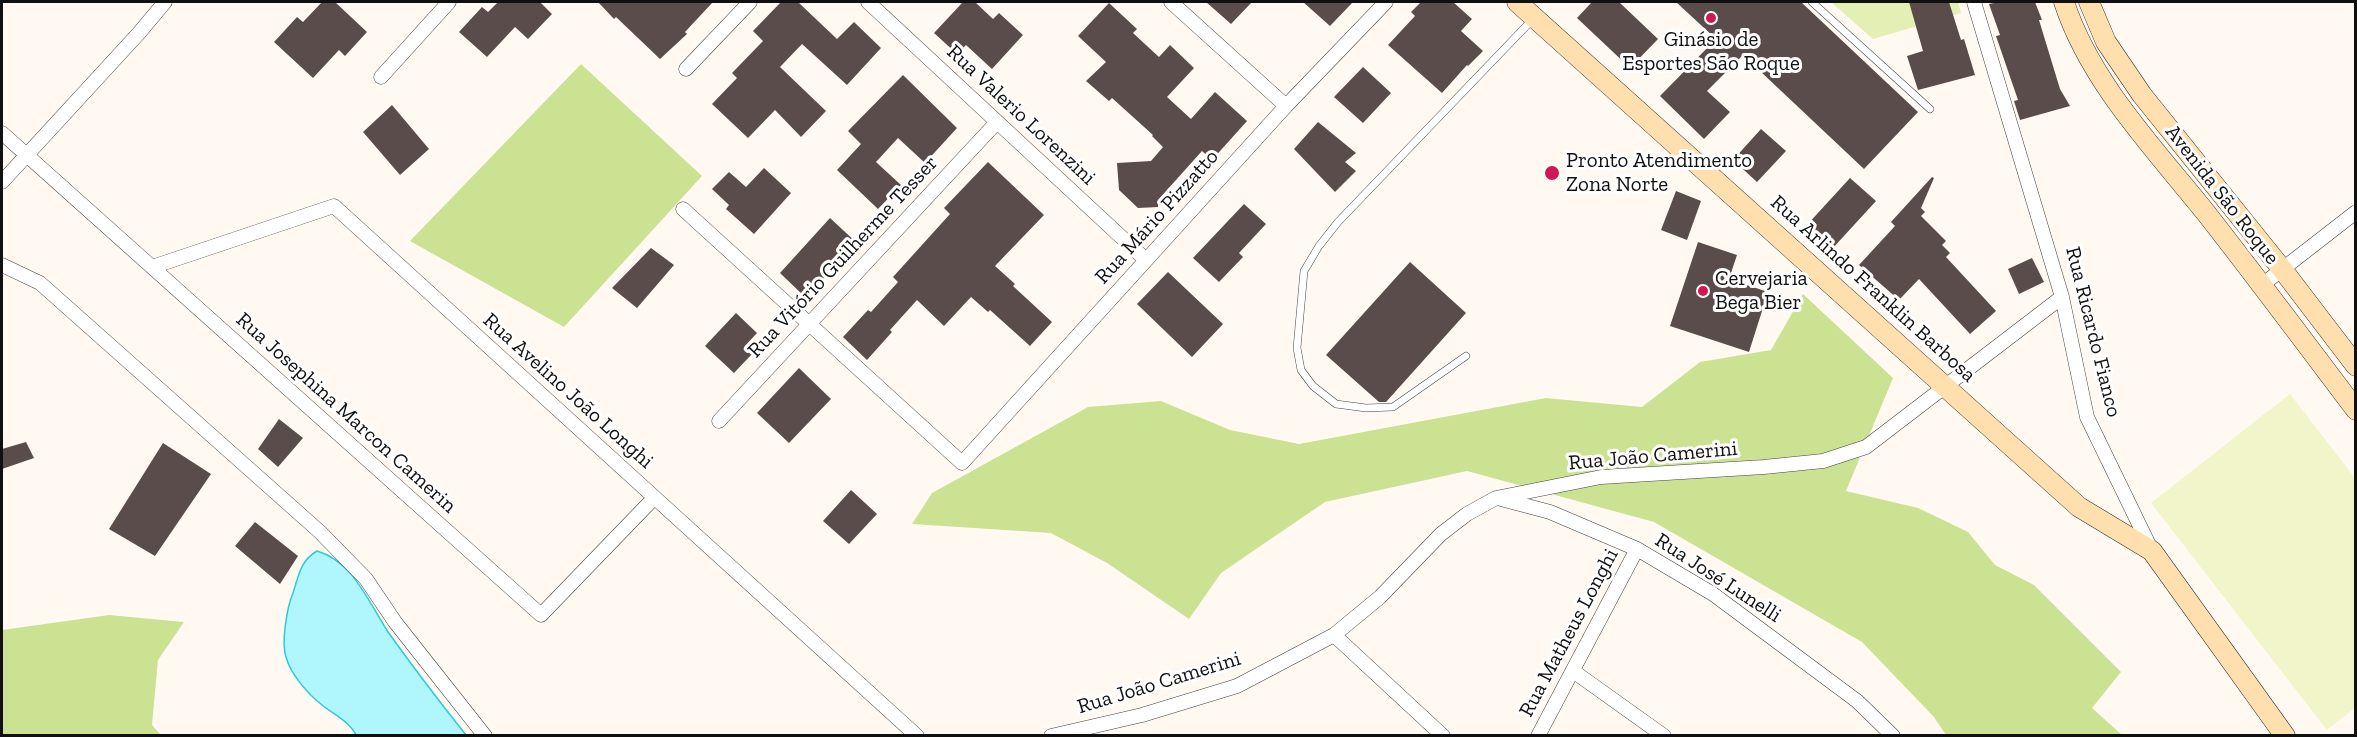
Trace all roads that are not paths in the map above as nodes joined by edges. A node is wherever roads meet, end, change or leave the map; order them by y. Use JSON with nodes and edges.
{"nodes":[{"id":1,"x":165,"y":2,"type":"edge"},
{"id":2,"x":449,"y":2,"type":"edge"},
{"id":3,"x":750,"y":2,"type":"edge"},
{"id":4,"x":868,"y":2,"type":"edge"},
{"id":5,"x":1171,"y":2,"type":"edge"},
{"id":6,"x":1386,"y":2,"type":"edge"},
{"id":7,"x":1517,"y":2,"type":"edge"},
{"id":8,"x":1812,"y":2,"type":"edge"},
{"id":9,"x":1974,"y":2,"type":"edge"},
{"id":10,"x":2064,"y":2,"type":"edge"},
{"id":11,"x":2089,"y":2,"type":"edge"},
{"id":12,"x":1535,"y":17,"type":"junction"},
{"id":13,"x":686,"y":69,"type":"dead end"},
{"id":14,"x":381,"y":77,"type":"dead end"},
{"id":15,"x":2142,"y":95,"type":"junction"},
{"id":16,"x":1286,"y":106,"type":"junction"},
{"id":17,"x":1930,"y":109,"type":"dead end"},
{"id":18,"x":2123,"y":109,"type":"junction"},
{"id":19,"x":997,"y":122,"type":"junction"},
{"id":20,"x":2,"y":133,"type":"edge"},
{"id":21,"x":27,"y":156,"type":"junction"},
{"id":22,"x":2,"y":182,"type":"edge"},
{"id":23,"x":683,"y":209,"type":"dead end"},
{"id":24,"x":2355,"y":212,"type":"edge"},
{"id":25,"x":1146,"y":260,"type":"junction"},
{"id":26,"x":2,"y":265,"type":"edge"},
{"id":27,"x":152,"y":267,"type":"junction"},
{"id":28,"x":2282,"y":269,"type":"junction"},
{"id":29,"x":2262,"y":285,"type":"junction"},
{"id":30,"x":2062,"y":297,"type":"junction"},
{"id":31,"x":808,"y":324,"type":"junction"},
{"id":32,"x":1466,"y":356,"type":"dead end"},
{"id":33,"x":2355,"y":366,"type":"edge"},
{"id":34,"x":1944,"y":386,"type":"junction"},
{"id":35,"x":2355,"y":410,"type":"edge"},
{"id":36,"x":719,"y":421,"type":"dead end"},
{"id":37,"x":654,"y":498,"type":"junction"},
{"id":38,"x":1496,"y":498,"type":"junction"},
{"id":39,"x":1637,"y":549,"type":"junction"},
{"id":40,"x":2152,"y":551,"type":"junction"},
{"id":41,"x":1334,"y":635,"type":"junction"},
{"id":42,"x":1572,"y":671,"type":"junction"},
{"id":43,"x":485,"y":735,"type":"edge"},
{"id":44,"x":917,"y":735,"type":"edge"},
{"id":45,"x":1051,"y":735,"type":"edge"},
{"id":46,"x":1443,"y":735,"type":"edge"},
{"id":47,"x":1538,"y":735,"type":"edge"},
{"id":48,"x":1664,"y":735,"type":"edge"},
{"id":49,"x":1893,"y":735,"type":"edge"},
{"id":50,"x":2285,"y":735,"type":"edge"}],
"edges":[{"from":1,"to":21,"type":"street"},
{"from":2,"to":14,"type":"street"},
{"from":3,"to":13,"type":"street"},
{"from":4,"to":19,"type":"street","name":"Rua Valerio Lorenzini"},
{"from":5,"to":16,"type":"street"},
{"from":6,"to":16,"type":"street","name":"Rua Mário Pizzatto"},
{"from":7,"to":12,"type":"street","name":"Rua Arlindo Franklin Barbosa"},
{"from":8,"to":17,"type":"lane"},
{"from":9,"to":30,"type":"street","name":"Rua Ricardo Fianco"},
{"from":10,"to":18,"type":"street","name":"Avenida São Roque"},
{"from":11,"to":15,"type":"street","name":"Avenida São Roque"},
{"from":12,"to":32,"type":"lane"},
{"from":12,"to":34,"type":"street","name":"Rua Arlindo Franklin Barbosa"},
{"from":15,"to":18,"type":"street"},
{"from":15,"to":28,"type":"street","name":"Avenida São Roque"},
{"from":16,"to":25,"type":"street","name":"Rua Mário Pizzatto"},
{"from":18,"to":29,"type":"street","name":"Avenida São Roque"},
{"from":19,"to":25,"type":"street","name":"Rua Valerio Lorenzini"},
{"from":19,"to":31,"type":"street","name":"Rua Vitório Guilherme Tesser"},
{"from":20,"to":21,"type":"street","name":"Rua Josephina Marcon Camerin"},
{"from":21,"to":22,"type":"street"},
{"from":21,"to":27,"type":"street","name":"Rua Josephina Marcon Camerin"},
{"from":23,"to":31,"type":"street"},
{"from":24,"to":28,"type":"street"},
{"from":25,"to":31,"type":"street","name":"Rua Mário Pizzatto"},
{"from":26,"to":43,"type":"street"},
{"from":27,"to":37,"type":"street","name":"Rua Avelino João Longhi"},
{"from":27,"to":37,"type":"street","name":"Rua Josephina Marcon Camerin"},
{"from":28,"to":29,"type":"street"},
{"from":28,"to":33,"type":"street","name":"Avenida São Roque"},
{"from":29,"to":35,"type":"street","name":"Avenida São Roque"},
{"from":30,"to":34,"type":"street","name":"Rua João Camerini"},
{"from":30,"to":40,"type":"street","name":"Rua Ricardo Fianco"},
{"from":31,"to":36,"type":"street","name":"Rua Vitório Guilherme Tesser"},
{"from":34,"to":38,"type":"street","name":"Rua João Camerini"},
{"from":34,"to":40,"type":"street","name":"Rua Arlindo Franklin Barbosa"},
{"from":37,"to":44,"type":"street","name":"Rua Avelino João Longhi"},
{"from":38,"to":39,"type":"street","name":"Rua José Lunelli"},
{"from":38,"to":41,"type":"street","name":"Rua João Camerini"},
{"from":39,"to":42,"type":"street","name":"Rua Matheus Longhi"},
{"from":39,"to":49,"type":"street","name":"Rua José Lunelli"},
{"from":40,"to":50,"type":"street","name":"Rua Ricardo Fianco"},
{"from":41,"to":45,"type":"street","name":"Rua João Camerini"},
{"from":41,"to":46,"type":"street"},
{"from":42,"to":47,"type":"street","name":"Rua Matheus Longhi"},
{"from":42,"to":48,"type":"street"}]}
